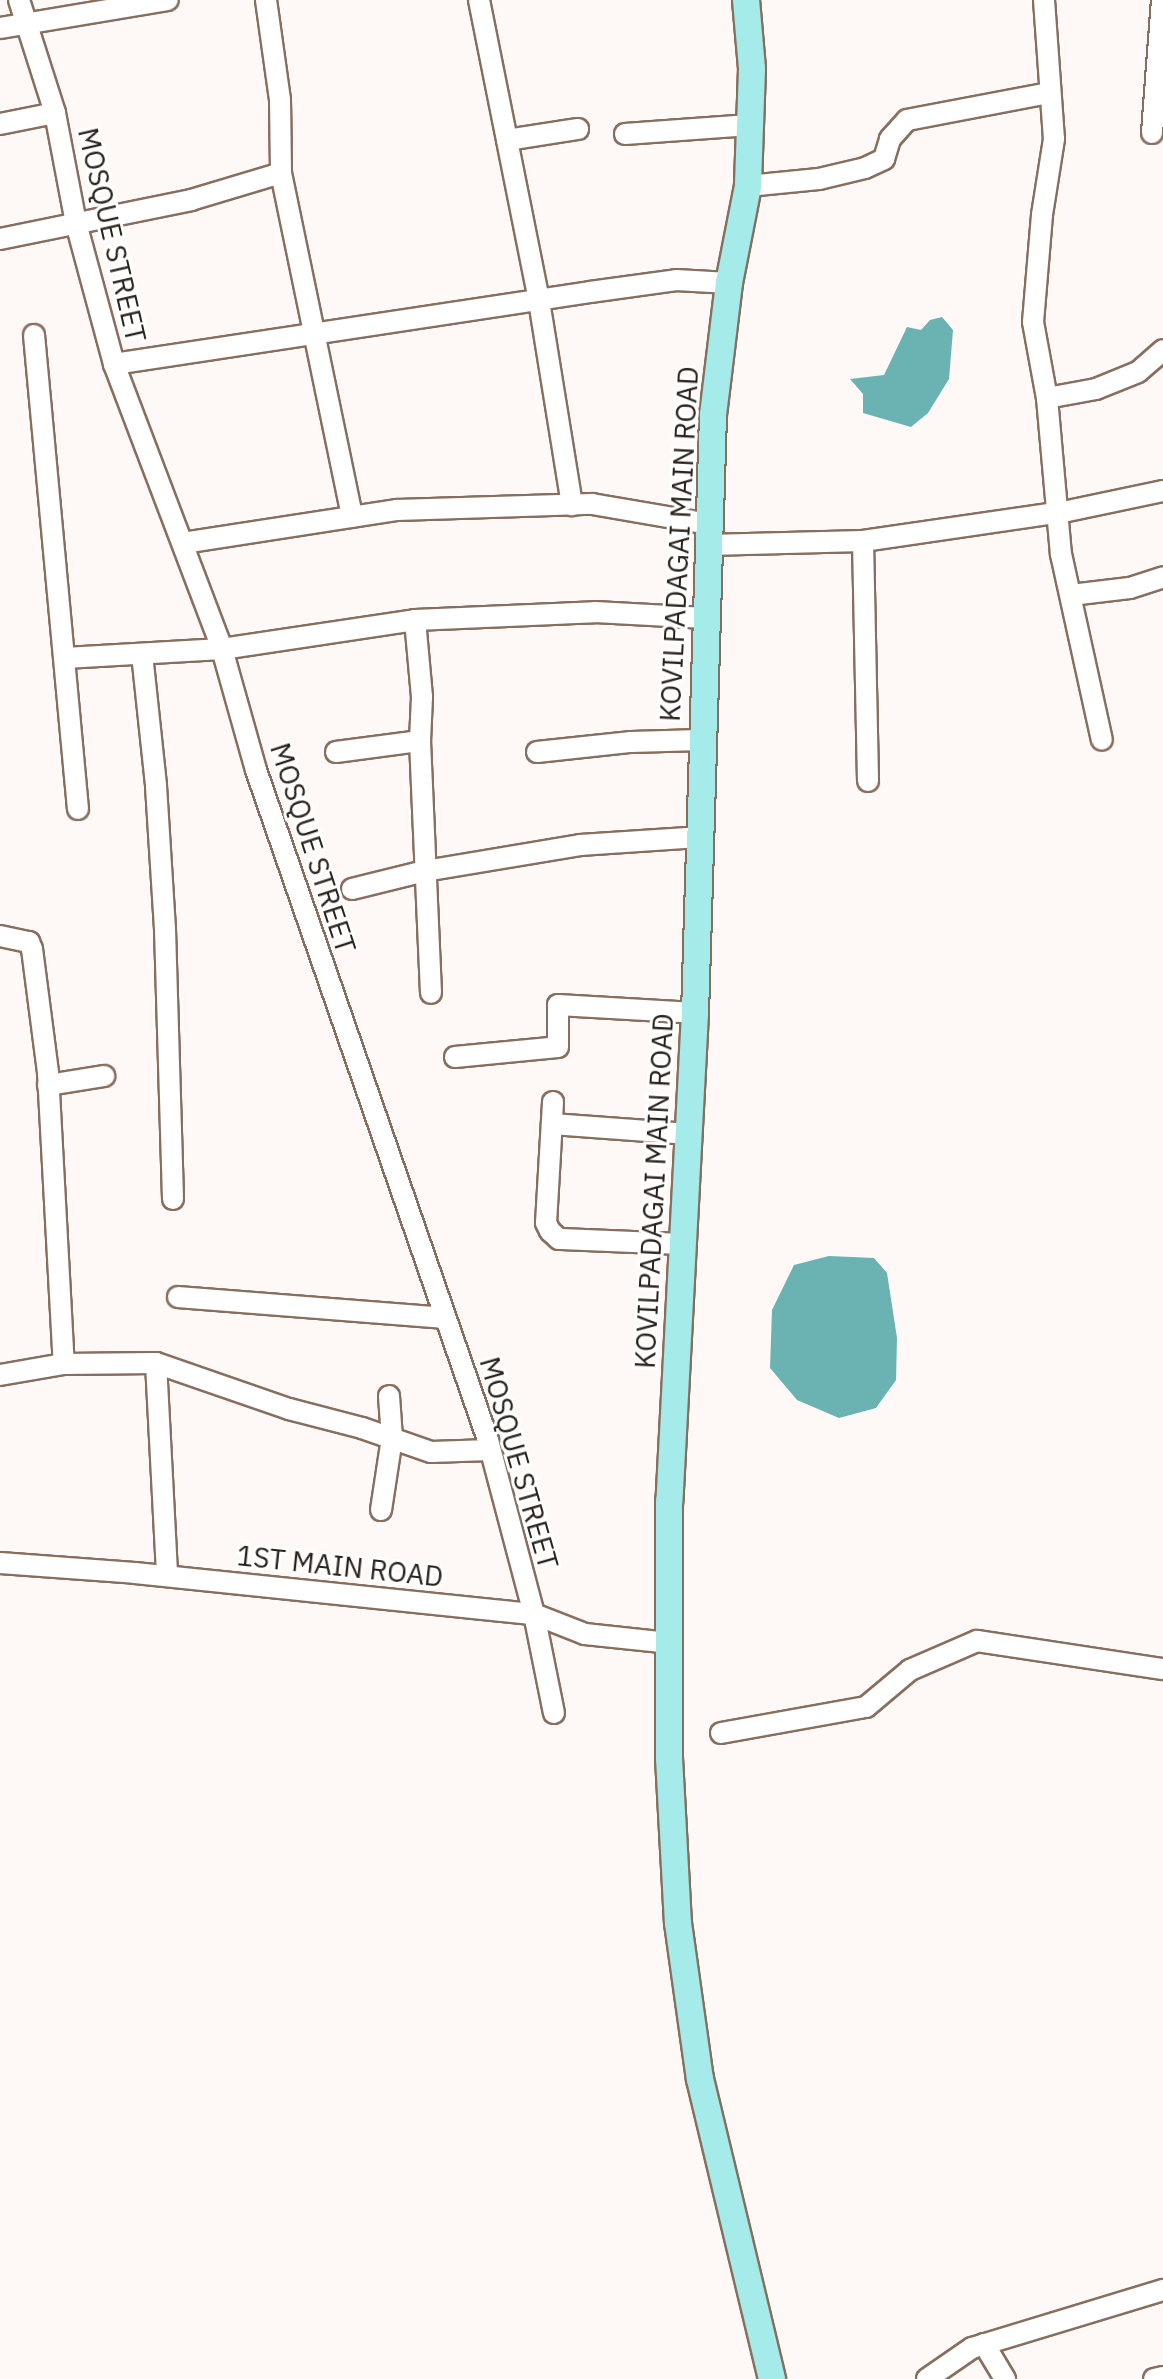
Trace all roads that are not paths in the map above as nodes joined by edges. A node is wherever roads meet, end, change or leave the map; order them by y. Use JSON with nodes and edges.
{"nodes":[{"id":1,"x":19,"y":0,"type":"edge"},
{"id":2,"x":168,"y":0,"type":"edge"},
{"id":3,"x":266,"y":0,"type":"edge"},
{"id":4,"x":479,"y":0,"type":"edge"},
{"id":5,"x":746,"y":0,"type":"edge"},
{"id":6,"x":1044,"y":0,"type":"edge"},
{"id":7,"x":1162,"y":0,"type":"edge"},
{"id":8,"x":26,"y":22,"type":"junction"},
{"id":9,"x":0,"y":28,"type":"edge"},
{"id":10,"x":1049,"y":93,"type":"junction"},
{"id":11,"x":55,"y":113,"type":"junction"},
{"id":12,"x":0,"y":124,"type":"edge"},
{"id":13,"x":750,"y":125,"type":"junction"},
{"id":14,"x":578,"y":129,"type":"dead end"},
{"id":15,"x":1152,"y":133,"type":"dead end"},
{"id":16,"x":625,"y":134,"type":"dead end"},
{"id":17,"x":507,"y":140,"type":"junction"},
{"id":18,"x":281,"y":173,"type":"junction"},
{"id":19,"x":748,"y":186,"type":"junction"},
{"id":20,"x":76,"y":223,"type":"junction"},
{"id":21,"x":0,"y":239,"type":"edge"},
{"id":22,"x":729,"y":283,"type":"junction"},
{"id":23,"x":539,"y":301,"type":"junction"},
{"id":24,"x":315,"y":332,"type":"junction"},
{"id":25,"x":34,"y":335,"type":"dead end"},
{"id":26,"x":1163,"y":350,"type":"edge"},
{"id":27,"x":114,"y":364,"type":"junction"},
{"id":28,"x":1047,"y":398,"type":"junction"},
{"id":29,"x":1163,"y":491,"type":"edge"},
{"id":30,"x":572,"y":505,"type":"junction"},
{"id":31,"x":1055,"y":513,"type":"junction"},
{"id":32,"x":352,"y":517,"type":"junction"},
{"id":33,"x":709,"y":534,"type":"junction"},
{"id":34,"x":863,"y":541,"type":"junction"},
{"id":35,"x":183,"y":543,"type":"junction"},
{"id":36,"x":1163,"y":577,"type":"edge"},
{"id":37,"x":1071,"y":595,"type":"junction"},
{"id":38,"x":706,"y":618,"type":"junction"},
{"id":39,"x":415,"y":620,"type":"junction"},
{"id":40,"x":222,"y":649,"type":"junction"},
{"id":41,"x":142,"y":654,"type":"junction"},
{"id":42,"x":65,"y":658,"type":"junction"},
{"id":43,"x":701,"y":740,"type":"junction"},
{"id":44,"x":1102,"y":740,"type":"dead end"},
{"id":45,"x":420,"y":741,"type":"junction"},
{"id":46,"x":336,"y":752,"type":"dead end"},
{"id":47,"x":537,"y":752,"type":"dead end"},
{"id":48,"x":868,"y":781,"type":"dead end"},
{"id":49,"x":78,"y":809,"type":"dead end"},
{"id":50,"x":699,"y":837,"type":"junction"},
{"id":51,"x":425,"y":871,"type":"junction"},
{"id":52,"x":352,"y":889,"type":"dead end"},
{"id":53,"x":0,"y":936,"type":"edge"},
{"id":54,"x":431,"y":993,"type":"dead end"},
{"id":55,"x":695,"y":1013,"type":"junction"},
{"id":56,"x":455,"y":1057,"type":"dead end"},
{"id":57,"x":104,"y":1076,"type":"dead end"},
{"id":58,"x":48,"y":1085,"type":"junction"},
{"id":59,"x":553,"y":1102,"type":"dead end"},
{"id":60,"x":552,"y":1124,"type":"junction"},
{"id":61,"x":689,"y":1134,"type":"junction"},
{"id":62,"x":173,"y":1199,"type":"dead end"},
{"id":63,"x":684,"y":1244,"type":"junction"},
{"id":64,"x":178,"y":1297,"type":"dead end"},
{"id":65,"x":445,"y":1318,"type":"junction"},
{"id":66,"x":156,"y":1363,"type":"junction"},
{"id":67,"x":64,"y":1364,"type":"junction"},
{"id":68,"x":0,"y":1375,"type":"edge"},
{"id":69,"x":389,"y":1396,"type":"dead end"},
{"id":70,"x":392,"y":1438,"type":"junction"},
{"id":71,"x":490,"y":1450,"type":"junction"},
{"id":72,"x":381,"y":1510,"type":"dead end"},
{"id":73,"x":0,"y":1563,"type":"edge"},
{"id":74,"x":167,"y":1576,"type":"junction"},
{"id":75,"x":534,"y":1614,"type":"junction"},
{"id":76,"x":669,"y":1643,"type":"junction"},
{"id":77,"x":1163,"y":1669,"type":"edge"},
{"id":78,"x":554,"y":1713,"type":"dead end"},
{"id":79,"x":721,"y":1733,"type":"dead end"},
{"id":80,"x":1163,"y":2290,"type":"edge"},
{"id":81,"x":984,"y":2344,"type":"junction"},
{"id":82,"x":1163,"y":2377,"type":"edge"},
{"id":83,"x":772,"y":2379,"type":"edge"},
{"id":84,"x":927,"y":2379,"type":"edge"},
{"id":85,"x":1005,"y":2379,"type":"edge"},
{"id":86,"x":1154,"y":2379,"type":"edge"}],
"edges":[{"from":1,"to":8,"type":"street","name":"MOSQUE STREET"},
{"from":2,"to":8,"type":"street"},
{"from":3,"to":18,"type":"street"},
{"from":4,"to":17,"type":"street"},
{"from":5,"to":13,"type":"main road","name":"KOVILPADAGAI MAIN ROAD"},
{"from":6,"to":10,"type":"street"},
{"from":7,"to":15,"type":"street"},
{"from":8,"to":9,"type":"street"},
{"from":8,"to":11,"type":"street","name":"MOSQUE STREET"},
{"from":10,"to":19,"type":"street"},
{"from":10,"to":28,"type":"street"},
{"from":11,"to":12,"type":"street"},
{"from":11,"to":20,"type":"street","name":"MOSQUE STREET"},
{"from":13,"to":16,"type":"street"},
{"from":13,"to":19,"type":"main road","name":"KOVILPADAGAI MAIN ROAD"},
{"from":14,"to":17,"type":"street"},
{"from":17,"to":23,"type":"street"},
{"from":18,"to":20,"type":"street"},
{"from":18,"to":24,"type":"street"},
{"from":19,"to":22,"type":"main road","name":"KOVILPADAGAI MAIN ROAD"},
{"from":20,"to":21,"type":"street"},
{"from":20,"to":27,"type":"street","name":"MOSQUE STREET"},
{"from":22,"to":23,"type":"street"},
{"from":22,"to":33,"type":"main road","name":"KOVILPADAGAI MAIN ROAD"},
{"from":23,"to":24,"type":"street"},
{"from":23,"to":30,"type":"street"},
{"from":24,"to":27,"type":"street"},
{"from":24,"to":32,"type":"street"},
{"from":25,"to":42,"type":"street"},
{"from":26,"to":28,"type":"street"},
{"from":27,"to":35,"type":"street","name":"MOSQUE STREET"},
{"from":28,"to":31,"type":"street"},
{"from":29,"to":31,"type":"street"},
{"from":30,"to":32,"type":"street"},
{"from":30,"to":33,"type":"street"},
{"from":31,"to":34,"type":"street"},
{"from":31,"to":37,"type":"street"},
{"from":32,"to":35,"type":"street"},
{"from":33,"to":34,"type":"street"},
{"from":33,"to":38,"type":"main road","name":"KOVILPADAGAI MAIN ROAD"},
{"from":34,"to":48,"type":"street"},
{"from":35,"to":40,"type":"street","name":"MOSQUE STREET"},
{"from":36,"to":37,"type":"street"},
{"from":37,"to":44,"type":"street"},
{"from":38,"to":39,"type":"street"},
{"from":38,"to":43,"type":"main road","name":"KOVILPADAGAI MAIN ROAD"},
{"from":39,"to":40,"type":"street"},
{"from":39,"to":45,"type":"street"},
{"from":40,"to":41,"type":"street"},
{"from":40,"to":65,"type":"street","name":"MOSQUE STREET"},
{"from":41,"to":42,"type":"street"},
{"from":41,"to":62,"type":"street"},
{"from":42,"to":49,"type":"street"},
{"from":43,"to":47,"type":"street"},
{"from":43,"to":50,"type":"main road","name":"KOVILPADAGAI MAIN ROAD"},
{"from":45,"to":46,"type":"street"},
{"from":45,"to":51,"type":"street"},
{"from":50,"to":51,"type":"street"},
{"from":50,"to":55,"type":"main road","name":"KOVILPADAGAI MAIN ROAD"},
{"from":51,"to":52,"type":"street"},
{"from":51,"to":54,"type":"street"},
{"from":53,"to":58,"type":"street"},
{"from":55,"to":56,"type":"street"},
{"from":55,"to":61,"type":"main road","name":"KOVILPADAGAI MAIN ROAD"},
{"from":57,"to":58,"type":"street"},
{"from":58,"to":67,"type":"street"},
{"from":59,"to":60,"type":"street"},
{"from":60,"to":61,"type":"street"},
{"from":60,"to":63,"type":"street"},
{"from":61,"to":63,"type":"main road","name":"KOVILPADAGAI MAIN ROAD"},
{"from":63,"to":76,"type":"main road","name":"KOVILPADAGAI MAIN ROAD"},
{"from":64,"to":65,"type":"street"},
{"from":65,"to":71,"type":"street","name":"MOSQUE STREET"},
{"from":66,"to":67,"type":"street"},
{"from":66,"to":70,"type":"street"},
{"from":66,"to":74,"type":"street"},
{"from":67,"to":68,"type":"street"},
{"from":69,"to":70,"type":"street"},
{"from":70,"to":71,"type":"street"},
{"from":70,"to":72,"type":"street"},
{"from":71,"to":75,"type":"street","name":"MOSQUE STREET"},
{"from":73,"to":74,"type":"street","name":"1ST MAIN ROAD"},
{"from":74,"to":75,"type":"street","name":"1ST MAIN ROAD"},
{"from":75,"to":76,"type":"street","name":"1ST MAIN ROAD"},
{"from":75,"to":78,"type":"street","name":"MOSQUE STREET"},
{"from":76,"to":83,"type":"main road","name":"KOVILPADAGAI MAIN ROAD"},
{"from":77,"to":79,"type":"street"},
{"from":80,"to":81,"type":"street"},
{"from":81,"to":84,"type":"street"},
{"from":81,"to":85,"type":"street"},
{"from":82,"to":86,"type":"street"}]}
